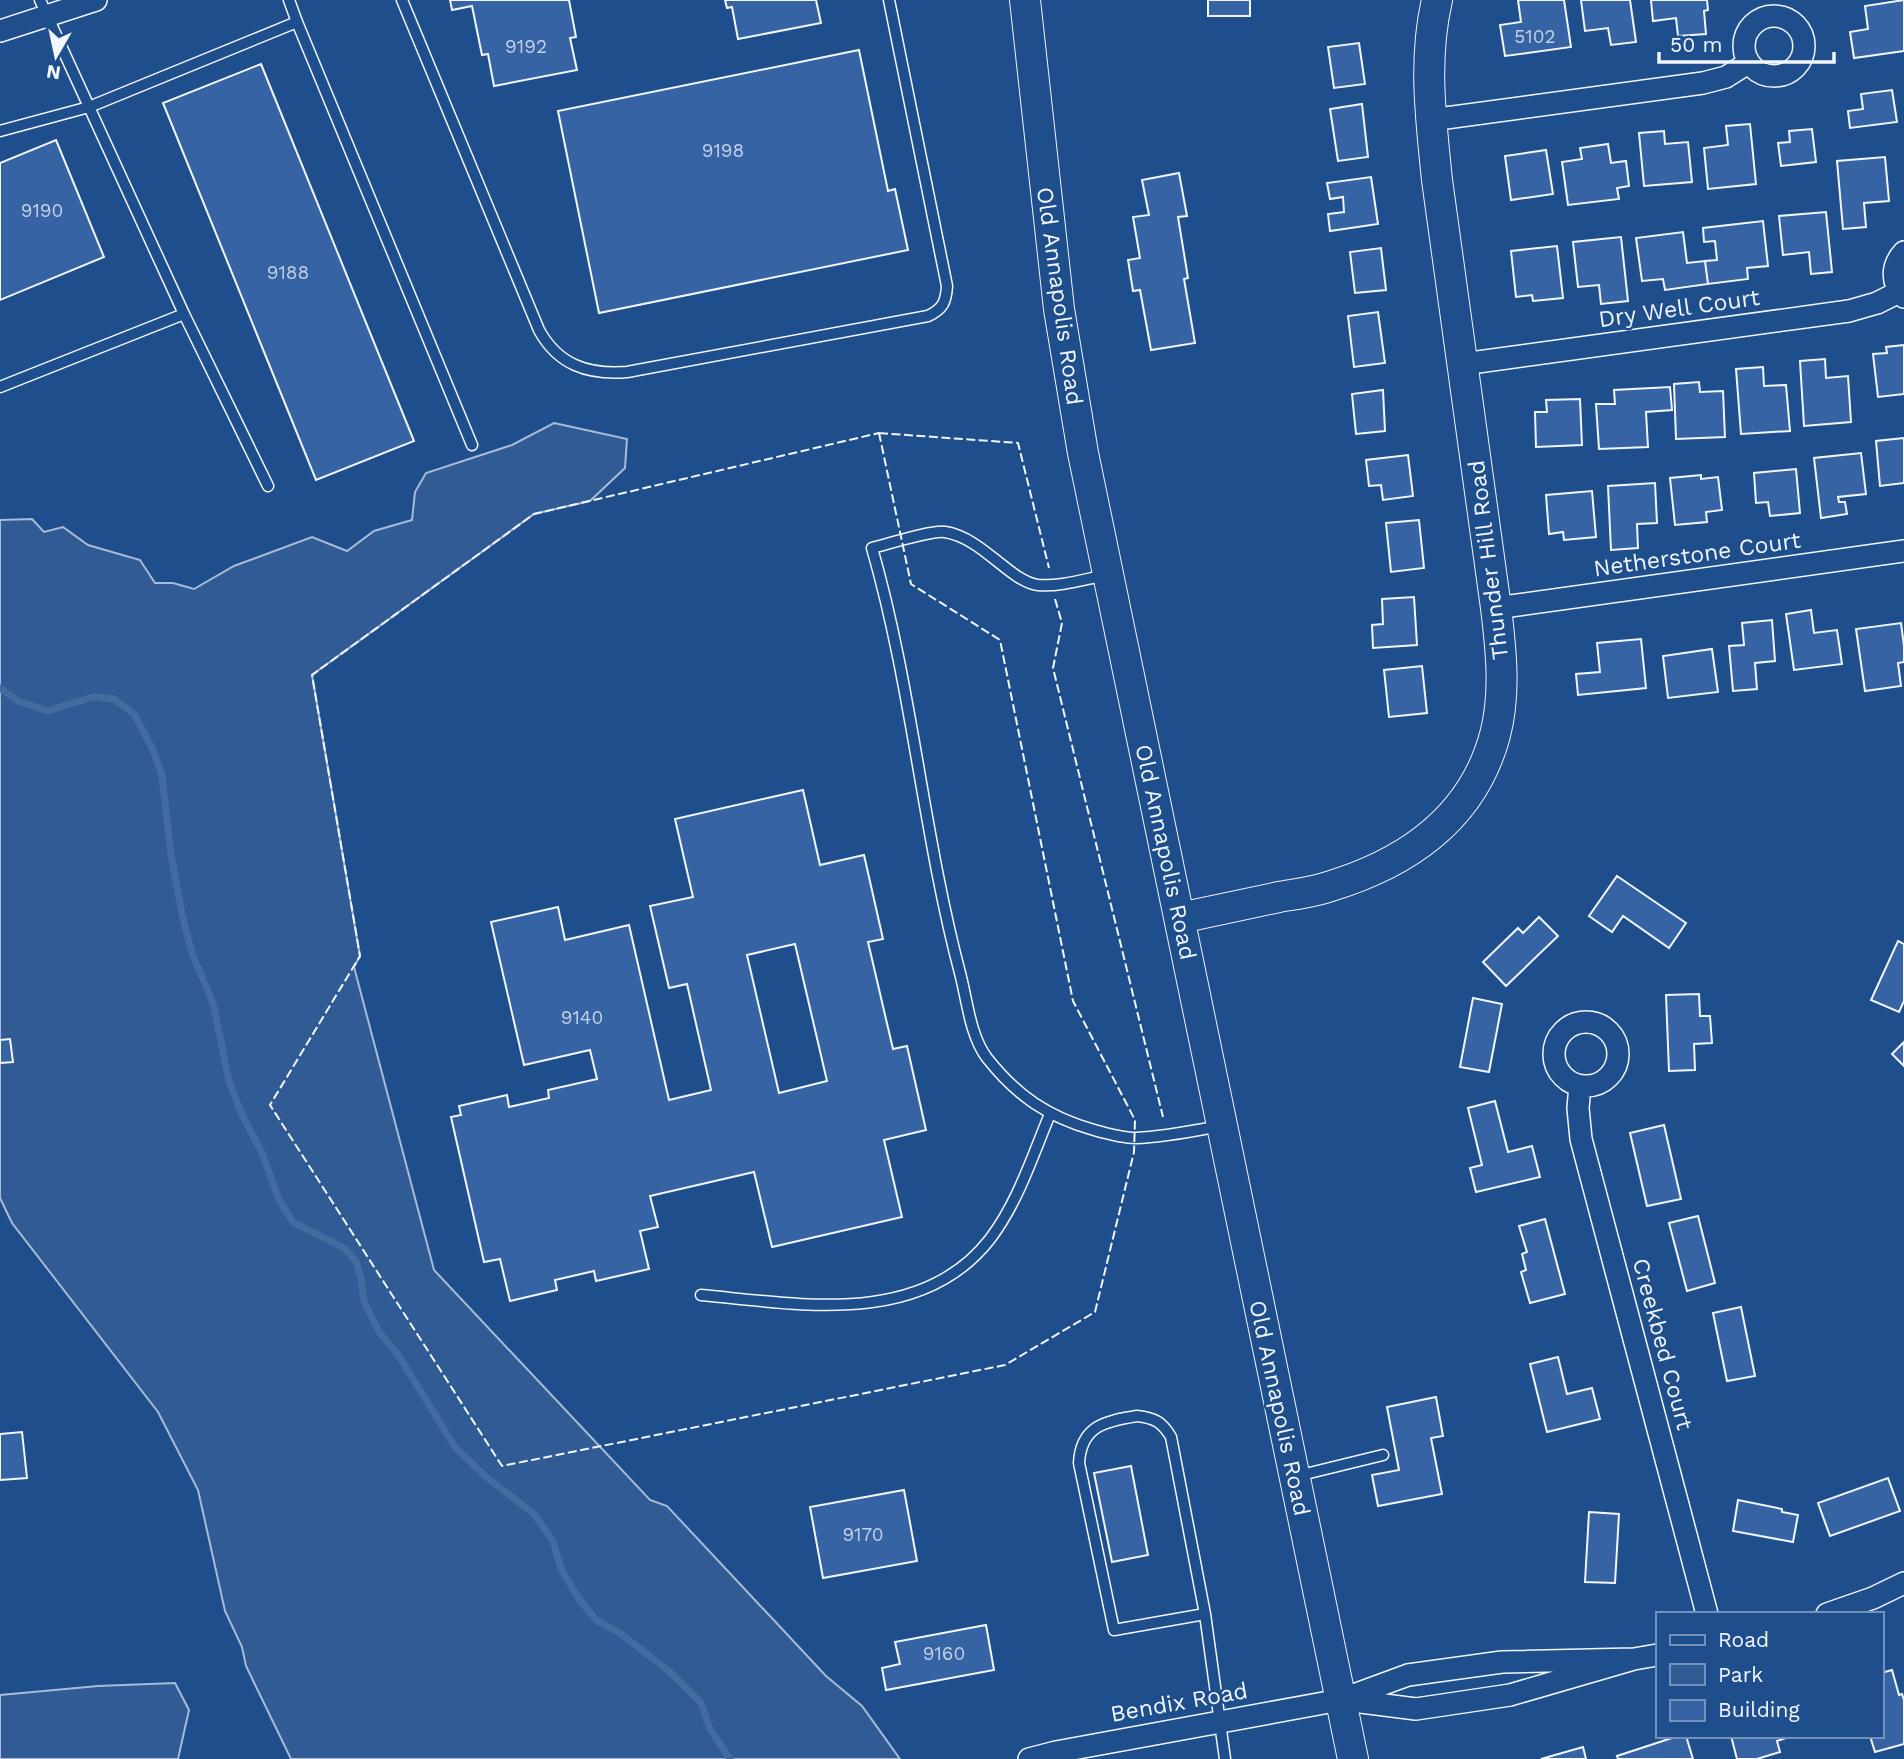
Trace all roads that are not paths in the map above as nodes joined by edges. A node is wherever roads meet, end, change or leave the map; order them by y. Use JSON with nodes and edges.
{"nodes":[{"id":1,"x":96,"y":0,"type":"edge"},
{"id":2,"x":289,"y":0,"type":"edge"},
{"id":3,"x":402,"y":0,"type":"edge"},
{"id":4,"x":889,"y":0,"type":"edge"},
{"id":5,"x":1025,"y":0,"type":"edge"},
{"id":6,"x":1437,"y":0,"type":"edge"},
{"id":7,"x":44,"y":9,"type":"edge"},
{"id":8,"x":297,"y":22,"type":"junction"},
{"id":9,"x":0,"y":31,"type":"edge"},
{"id":10,"x":1748,"y":63,"type":"dead end"},
{"id":11,"x":89,"y":107,"type":"junction"},
{"id":12,"x":1431,"y":120,"type":"junction"},
{"id":13,"x":0,"y":131,"type":"edge"},
{"id":14,"x":1904,"y":252,"type":"edge"},
{"id":15,"x":1902,"y":294,"type":"edge"},
{"id":16,"x":184,"y":314,"type":"junction"},
{"id":17,"x":1463,"y":364,"type":"junction"},
{"id":18,"x":0,"y":387,"type":"edge"},
{"id":19,"x":472,"y":445,"type":"dead end"},
{"id":20,"x":268,"y":486,"type":"dead end"},
{"id":21,"x":1904,"y":551,"type":"edge"},
{"id":22,"x":1107,"y":575,"type":"junction"},
{"id":23,"x":1496,"y":608,"type":"junction"},
{"id":24,"x":1180,"y":918,"type":"junction"},
{"id":25,"x":1580,"y":1086,"type":"dead end"},
{"id":26,"x":1050,"y":1114,"type":"junction"},
{"id":27,"x":1223,"y":1126,"type":"junction"},
{"id":28,"x":701,"y":1295,"type":"dead end"},
{"id":29,"x":1382,"y":1455,"type":"dead end"},
{"id":30,"x":1294,"y":1477,"type":"junction"},
{"id":31,"x":1904,"y":1583,"type":"edge"},
{"id":32,"x":1706,"y":1612,"type":"edge"},
{"id":33,"x":1833,"y":1612,"type":"edge"},
{"id":34,"x":1205,"y":1614,"type":"junction"},
{"id":35,"x":1656,"y":1655,"type":"edge"},
{"id":36,"x":1634,"y":1659,"type":"junction"},
{"id":37,"x":1340,"y":1700,"type":"junction"},
{"id":38,"x":1219,"y":1721,"type":"junction"},
{"id":39,"x":1029,"y":1759,"type":"edge"},
{"id":40,"x":1225,"y":1759,"type":"edge"},
{"id":41,"x":1345,"y":1759,"type":"edge"},
{"id":42,"x":1353,"y":1759,"type":"edge"}],
"edges":[{"from":1,"to":7,"type":"street"},
{"from":2,"to":8,"type":"lane"},
{"from":3,"to":4,"type":"lane"},
{"from":5,"to":22,"type":"main road","name":"Old Annapolis Road"},
{"from":6,"to":12,"type":"main road","name":"Thunder Hill Road"},
{"from":7,"to":9,"type":"street"},
{"from":7,"to":11,"type":"lane"},
{"from":8,"to":11,"type":"lane"},
{"from":8,"to":19,"type":"lane"},
{"from":10,"to":12,"type":"street"},
{"from":11,"to":13,"type":"lane"},
{"from":11,"to":16,"type":"lane"},
{"from":12,"to":17,"type":"main road","name":"Thunder Hill Road"},
{"from":14,"to":15,"type":"street","name":"Dry Well Court"},
{"from":15,"to":17,"type":"street","name":"Dry Well Court"},
{"from":16,"to":18,"type":"lane"},
{"from":16,"to":20,"type":"lane"},
{"from":17,"to":23,"type":"main road","name":"Thunder Hill Road"},
{"from":21,"to":23,"type":"street","name":"Netherstone Court"},
{"from":22,"to":24,"type":"main road","name":"Old Annapolis Road"},
{"from":22,"to":26,"type":"lane"},
{"from":23,"to":24,"type":"main road","name":"Thunder Hill Road"},
{"from":24,"to":27,"type":"main road","name":"Old Annapolis Road"},
{"from":25,"to":32,"type":"street","name":"Creekbed Court"},
{"from":26,"to":27,"type":"lane"},
{"from":26,"to":28,"type":"lane"},
{"from":27,"to":30,"type":"main road","name":"Old Annapolis Road"},
{"from":29,"to":30,"type":"lane"},
{"from":30,"to":37,"type":"main road","name":"Old Annapolis Road"},
{"from":31,"to":33,"type":"street"},
{"from":34,"to":34,"type":"lane"},
{"from":34,"to":38,"type":"lane"},
{"from":35,"to":36,"type":"street"},
{"from":36,"to":37,"type":"street"},
{"from":36,"to":37,"type":"street"},
{"from":37,"to":38,"type":"street","name":"Bendix Road"},
{"from":37,"to":41,"type":"main road","name":"Old Annapolis Road"},
{"from":37,"to":42,"type":"main road","name":"Old Annapolis Road"},
{"from":38,"to":39,"type":"street","name":"Bendix Road"},
{"from":38,"to":40,"type":"lane"}]}
